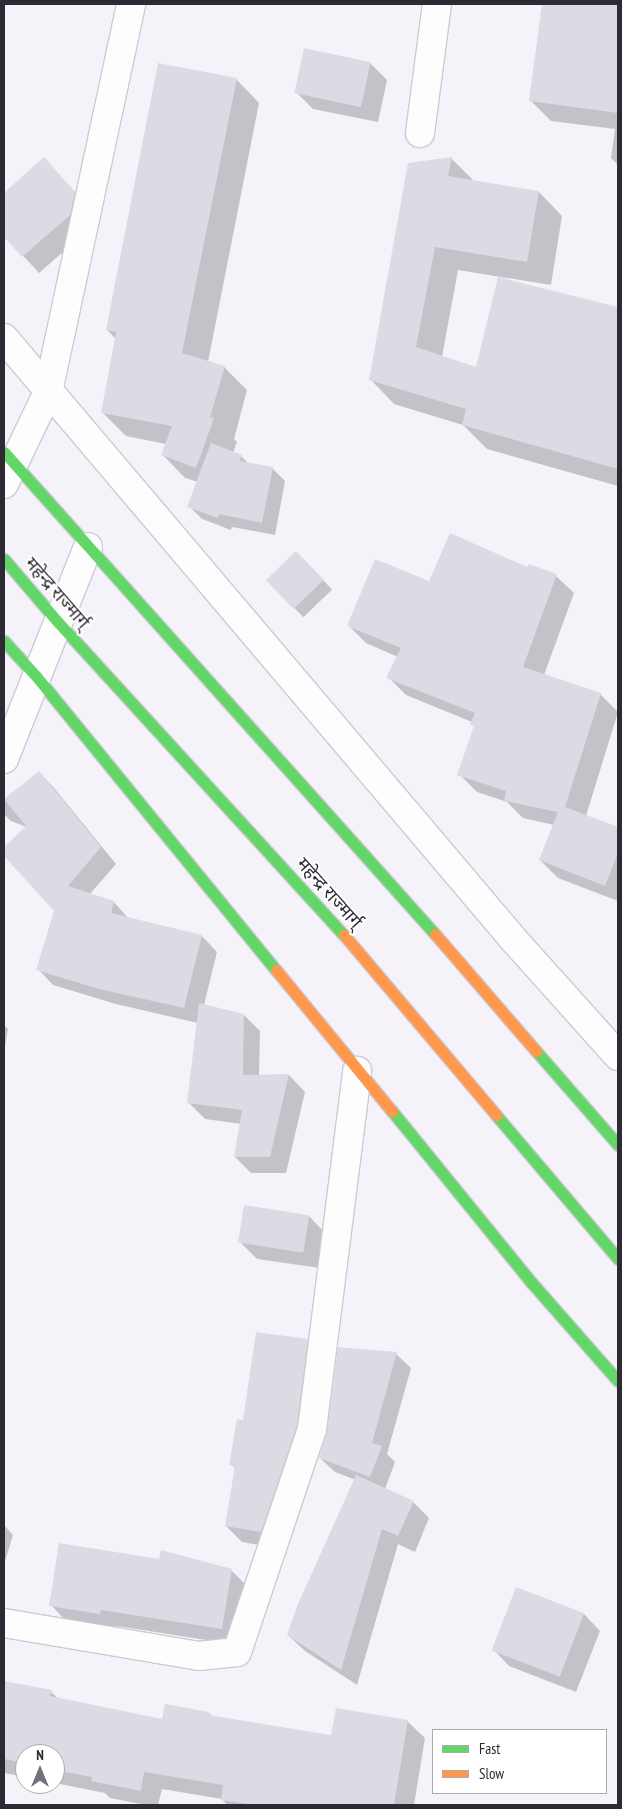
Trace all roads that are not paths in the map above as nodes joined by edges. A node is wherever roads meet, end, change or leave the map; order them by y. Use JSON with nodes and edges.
{"nodes":[{"id":1,"x":131,"y":4,"type":"edge"},
{"id":2,"x":437,"y":4,"type":"edge"},
{"id":3,"x":420,"y":133,"type":"dead end"},
{"id":4,"x":4,"y":338,"type":"edge"},
{"id":5,"x":48,"y":392,"type":"junction"},
{"id":6,"x":7,"y":467,"type":"edge"},
{"id":7,"x":88,"y":546,"type":"junction"},
{"id":8,"x":4,"y":558,"type":"edge"},
{"id":9,"x":57,"y":621,"type":"junction"},
{"id":10,"x":4,"y":641,"type":"edge"},
{"id":11,"x":36,"y":676,"type":"junction"},
{"id":12,"x":4,"y":759,"type":"edge"},
{"id":13,"x":618,"y":1056,"type":"edge"},
{"id":14,"x":357,"y":1071,"type":"junction"},
{"id":15,"x":618,"y":1145,"type":"edge"},
{"id":16,"x":618,"y":1259,"type":"edge"},
{"id":17,"x":618,"y":1381,"type":"edge"},
{"id":18,"x":4,"y":1623,"type":"edge"}],
"edges":[{"from":1,"to":5,"type":"street"},
{"from":2,"to":3,"type":"street"},
{"from":4,"to":5,"type":"street"},
{"from":5,"to":6,"type":"street"},
{"from":5,"to":13,"type":"street"},
{"from":6,"to":7,"type":"main road"},
{"from":7,"to":9,"type":"street"},
{"from":7,"to":15,"type":"main road"},
{"from":8,"to":9,"type":"main road","name":"महेन्द्र राज्मार्ग्"},
{"from":9,"to":11,"type":"street"},
{"from":9,"to":16,"type":"main road","name":"महेन्द्र राज्मार्ग्"},
{"from":10,"to":11,"type":"main road"},
{"from":11,"to":12,"type":"street"},
{"from":11,"to":14,"type":"main road"},
{"from":14,"to":17,"type":"main road"},
{"from":14,"to":18,"type":"street"}]}
